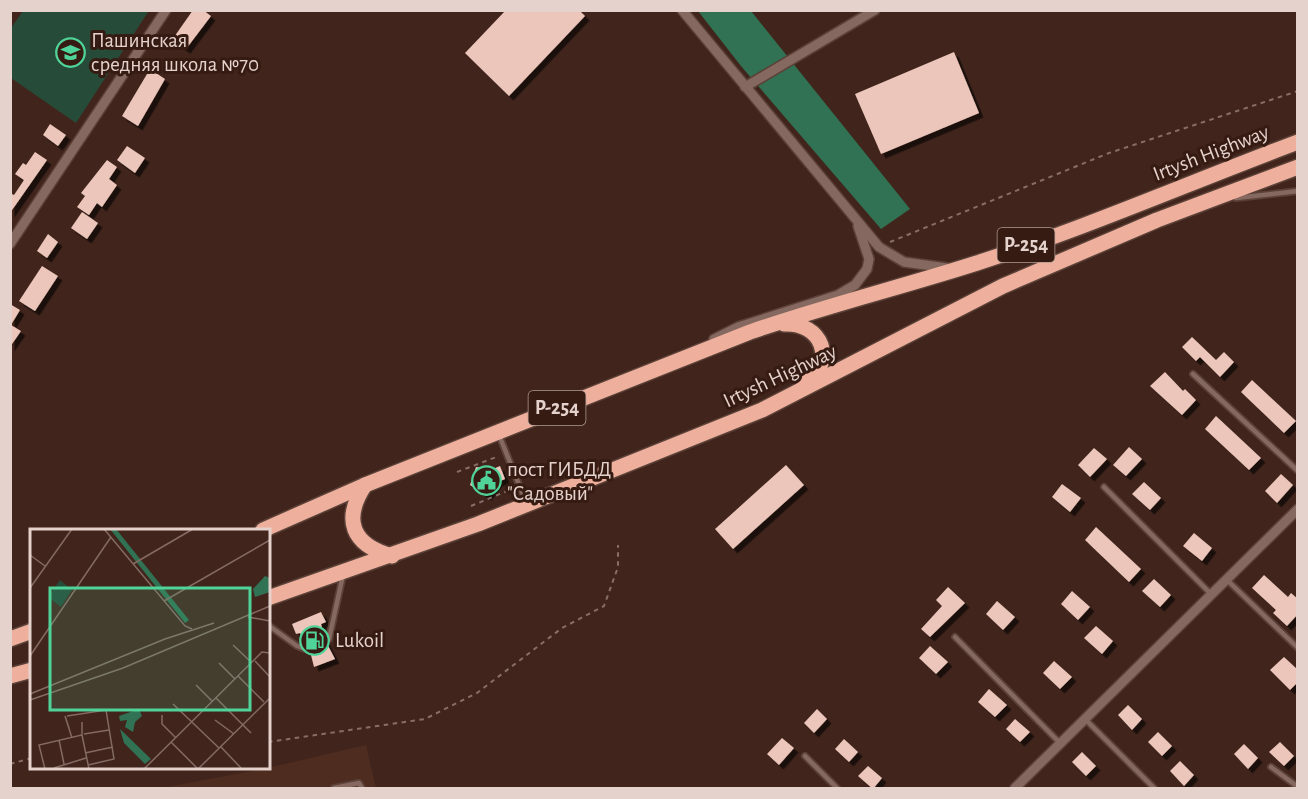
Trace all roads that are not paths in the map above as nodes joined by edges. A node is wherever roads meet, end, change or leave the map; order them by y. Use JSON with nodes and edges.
{"nodes":[{"id":1,"x":166,"y":10,"type":"edge"},
{"id":2,"x":681,"y":10,"type":"edge"},
{"id":3,"x":875,"y":10,"type":"edge"},
{"id":4,"x":745,"y":87,"type":"junction"},
{"id":5,"x":1298,"y":142,"type":"edge"},
{"id":6,"x":1298,"y":167,"type":"edge"},
{"id":7,"x":1298,"y":191,"type":"edge"},
{"id":8,"x":1210,"y":202,"type":"junction"},
{"id":9,"x":852,"y":213,"type":"junction"},
{"id":10,"x":10,"y":244,"type":"edge"},
{"id":11,"x":976,"y":263,"type":"junction"},
{"id":12,"x":750,"y":332,"type":"junction"},
{"id":13,"x":662,"y":366,"type":"junction"},
{"id":14,"x":1193,"y":374,"type":"dead end"},
{"id":15,"x":779,"y":401,"type":"junction"},
{"id":16,"x":498,"y":432,"type":"junction"},
{"id":17,"x":1298,"y":471,"type":"edge"},
{"id":18,"x":365,"y":485,"type":"junction"},
{"id":19,"x":1104,"y":488,"type":"dead end"},
{"id":20,"x":527,"y":505,"type":"junction"},
{"id":21,"x":1298,"y":509,"type":"edge"},
{"id":22,"x":267,"y":529,"type":"edge"},
{"id":23,"x":392,"y":556,"type":"junction"},
{"id":24,"x":344,"y":573,"type":"junction"},
{"id":25,"x":1226,"y":579,"type":"junction"},
{"id":26,"x":1211,"y":594,"type":"junction"},
{"id":27,"x":270,"y":597,"type":"edge"},
{"id":28,"x":270,"y":627,"type":"edge"},
{"id":29,"x":30,"y":632,"type":"edge"},
{"id":30,"x":955,"y":637,"type":"dead end"},
{"id":31,"x":10,"y":639,"type":"edge"},
{"id":32,"x":329,"y":639,"type":"dead end"},
{"id":33,"x":1298,"y":648,"type":"edge"},
{"id":34,"x":304,"y":649,"type":"dead end"},
{"id":35,"x":30,"y":671,"type":"edge"},
{"id":36,"x":10,"y":676,"type":"edge"},
{"id":37,"x":1085,"y":718,"type":"junction"},
{"id":38,"x":1060,"y":743,"type":"junction"},
{"id":39,"x":805,"y":756,"type":"dead end"},
{"id":40,"x":1271,"y":767,"type":"dead end"},
{"id":41,"x":1298,"y":787,"type":"edge"},
{"id":42,"x":334,"y":789,"type":"edge"},
{"id":43,"x":362,"y":789,"type":"edge"},
{"id":44,"x":837,"y":789,"type":"edge"},
{"id":45,"x":1015,"y":789,"type":"edge"},
{"id":46,"x":1154,"y":789,"type":"edge"}],
"edges":[{"from":1,"to":10,"type":"street"},
{"from":2,"to":4,"type":"street"},
{"from":3,"to":4,"type":"street"},
{"from":4,"to":9,"type":"street"},
{"from":5,"to":11,"type":"highway","name":"Irtysh Highway","number":"Р-254"},
{"from":6,"to":8,"type":"highway","name":"Irtysh Highway","number":"Р-254"},
{"from":7,"to":8,"type":"lane"},
{"from":8,"to":15,"type":"highway","name":"Irtysh Highway","number":"Р-254"},
{"from":9,"to":11,"type":"street"},
{"from":9,"to":13,"type":"street"},
{"from":11,"to":12,"type":"highway","name":"Irtysh Highway","number":"Р-254"},
{"from":12,"to":13,"type":"highway","name":"Irtysh Highway","number":"Р-254"},
{"from":12,"to":15,"type":"highway"},
{"from":13,"to":16,"type":"highway","name":"Irtysh Highway","number":"Р-254"},
{"from":14,"to":17,"type":"lane"},
{"from":15,"to":20,"type":"highway","name":"Irtysh Highway","number":"Р-254"},
{"from":16,"to":18,"type":"highway","name":"Irtysh Highway","number":"Р-254"},
{"from":16,"to":20,"type":"lane"},
{"from":18,"to":22,"type":"highway","name":"Irtysh Highway","number":"Р-254"},
{"from":18,"to":23,"type":"highway"},
{"from":19,"to":26,"type":"lane"},
{"from":20,"to":23,"type":"highway","name":"Irtysh Highway","number":"Р-254"},
{"from":21,"to":25,"type":"street"},
{"from":23,"to":24,"type":"highway","name":"Irtysh Highway","number":"Р-254"},
{"from":24,"to":27,"type":"highway","name":"Irtysh Highway","number":"Р-254"},
{"from":24,"to":32,"type":"lane"},
{"from":25,"to":26,"type":"street"},
{"from":25,"to":33,"type":"lane"},
{"from":26,"to":37,"type":"street"},
{"from":28,"to":34,"type":"lane"},
{"from":29,"to":31,"type":"highway"},
{"from":30,"to":38,"type":"lane"},
{"from":35,"to":36,"type":"highway"},
{"from":37,"to":38,"type":"street"},
{"from":37,"to":46,"type":"lane"},
{"from":38,"to":45,"type":"street"},
{"from":39,"to":44,"type":"lane"},
{"from":40,"to":41,"type":"lane"},
{"from":42,"to":43,"type":"lane"}]}
